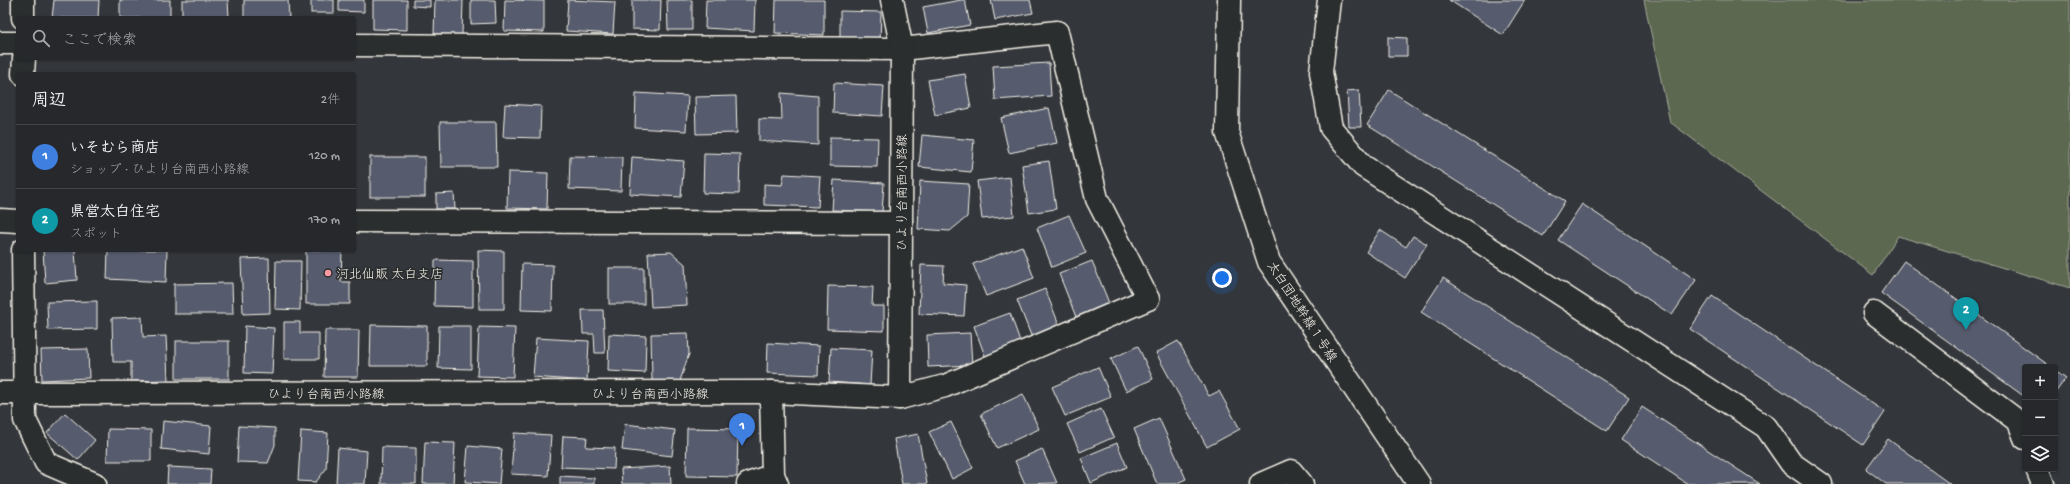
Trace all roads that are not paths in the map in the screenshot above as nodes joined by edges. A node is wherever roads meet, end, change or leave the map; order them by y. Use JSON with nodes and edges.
{"nodes":[{"id":1,"x":23,"y":0,"type":"edge"},
{"id":2,"x":892,"y":0,"type":"edge"},
{"id":3,"x":1229,"y":0,"type":"edge"},
{"id":4,"x":1329,"y":0,"type":"edge"},
{"id":5,"x":24,"y":16,"type":"edge"},
{"id":6,"x":0,"y":43,"type":"edge"},
{"id":7,"x":16,"y":43,"type":"edge"},
{"id":8,"x":356,"y":45,"type":"edge"},
{"id":9,"x":902,"y":49,"type":"junction"},
{"id":10,"x":24,"y":60,"type":"edge"},
{"id":11,"x":23,"y":72,"type":"edge"},
{"id":12,"x":0,"y":220,"type":"edge"},
{"id":13,"x":16,"y":221,"type":"edge"},
{"id":14,"x":356,"y":221,"type":"edge"},
{"id":15,"x":901,"y":223,"type":"junction"},
{"id":16,"x":23,"y":252,"type":"edge"},
{"id":17,"x":1874,"y":313,"type":"dead end"},
{"id":18,"x":771,"y":392,"type":"junction"},
{"id":19,"x":0,"y":393,"type":"edge"},
{"id":20,"x":26,"y":393,"type":"junction"},
{"id":21,"x":900,"y":398,"type":"junction"},
{"id":22,"x":2024,"y":436,"type":"edge"},
{"id":23,"x":2038,"y":472,"type":"edge"},
{"id":24,"x":775,"y":479,"type":"edge"},
{"id":25,"x":95,"y":484,"type":"edge"},
{"id":26,"x":748,"y":484,"type":"edge"},
{"id":27,"x":1262,"y":484,"type":"edge"},
{"id":28,"x":1302,"y":484,"type":"edge"},
{"id":29,"x":1419,"y":484,"type":"edge"},
{"id":30,"x":1821,"y":484,"type":"edge"},
{"id":31,"x":2043,"y":484,"type":"edge"}],
"edges":[{"from":1,"to":5,"type":"street"},
{"from":2,"to":9,"type":"street","name":"ひより台南西小路線"},
{"from":3,"to":29,"type":"street","name":"太白団地幹線１号線"},
{"from":4,"to":30,"type":"street"},
{"from":6,"to":7,"type":"street"},
{"from":8,"to":9,"type":"street"},
{"from":9,"to":15,"type":"street","name":"ひより台南西小路線"},
{"from":9,"to":21,"type":"street"},
{"from":10,"to":11,"type":"street"},
{"from":12,"to":13,"type":"street"},
{"from":14,"to":15,"type":"street"},
{"from":15,"to":21,"type":"street","name":"ひより台南西小路線"},
{"from":16,"to":20,"type":"street"},
{"from":17,"to":22,"type":"street"},
{"from":18,"to":20,"type":"street","name":"ひより台南西小路線"},
{"from":18,"to":21,"type":"street","name":"ひより台南西小路線"},
{"from":18,"to":24,"type":"street"},
{"from":19,"to":20,"type":"street","name":"ひより台南西小路線"},
{"from":20,"to":25,"type":"street"},
{"from":23,"to":31,"type":"street"},
{"from":24,"to":26,"type":"street"},
{"from":27,"to":28,"type":"street"}]}
